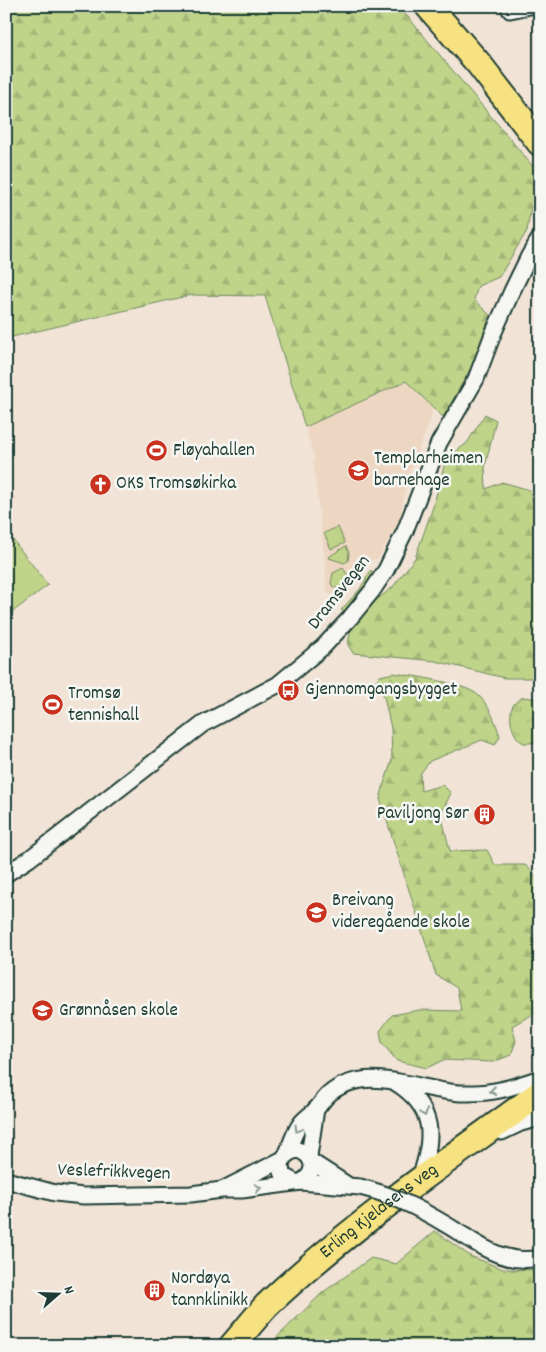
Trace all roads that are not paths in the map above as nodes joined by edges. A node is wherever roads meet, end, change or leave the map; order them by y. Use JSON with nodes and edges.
{"nodes":[{"id":1,"x":428,"y":6,"type":"edge"},
{"id":2,"x":530,"y":6,"type":"edge"},
{"id":3,"x":510,"y":10,"type":"dead end"},
{"id":4,"x":540,"y":143,"type":"edge"},
{"id":5,"x":540,"y":238,"type":"edge"},
{"id":6,"x":6,"y":874,"type":"edge"},
{"id":7,"x":540,"y":1078,"type":"edge"},
{"id":8,"x":391,"y":1080,"type":"junction"},
{"id":9,"x":540,"y":1093,"type":"edge"},
{"id":10,"x":316,"y":1109,"type":"junction"},
{"id":11,"x":540,"y":1118,"type":"edge"},
{"id":12,"x":460,"y":1152,"type":"junction"},
{"id":13,"x":285,"y":1156,"type":"junction"},
{"id":14,"x":311,"y":1159,"type":"junction"},
{"id":15,"x":6,"y":1180,"type":"edge"},
{"id":16,"x":419,"y":1181,"type":"junction"},
{"id":17,"x":298,"y":1182,"type":"junction"},
{"id":18,"x":355,"y":1187,"type":"junction"},
{"id":19,"x":222,"y":1190,"type":"junction"},
{"id":20,"x":540,"y":1258,"type":"edge"},
{"id":21,"x":232,"y":1346,"type":"edge"}],
"edges":[{"from":1,"to":4,"type":"highway"},
{"from":2,"to":3,"type":"street"},
{"from":5,"to":6,"type":"street","name":"Dramsvegen"},
{"from":7,"to":8,"type":"street","one_way":true},
{"from":8,"to":10,"type":"street"},
{"from":8,"to":16,"type":"street","one_way":true},
{"from":9,"to":12,"type":"highway","name":"Erling Kjeldsens veg"},
{"from":10,"to":13,"type":"street","one_way":true},
{"from":10,"to":14,"type":"street"},
{"from":11,"to":12,"type":"street"},
{"from":12,"to":16,"type":"highway","name":"Erling Kjeldsens veg"},
{"from":13,"to":14,"type":"street"},
{"from":13,"to":17,"type":"street"},
{"from":13,"to":19,"type":"street","name":"Veslefrikkvegen"},
{"from":14,"to":17,"type":"street"},
{"from":14,"to":18,"type":"street","name":"Veslefrikkvegen"},
{"from":15,"to":19,"type":"street","name":"Veslefrikkvegen"},
{"from":16,"to":21,"type":"highway","name":"Erling Kjeldsens veg"},
{"from":17,"to":18,"type":"street","name":"Veslefrikkvegen"},
{"from":19,"to":17,"type":"street","name":"Veslefrikkvegen","one_way":true},
{"from":18,"to":20,"type":"street","name":"Veslefrikkvegen","bridge":true}]}
